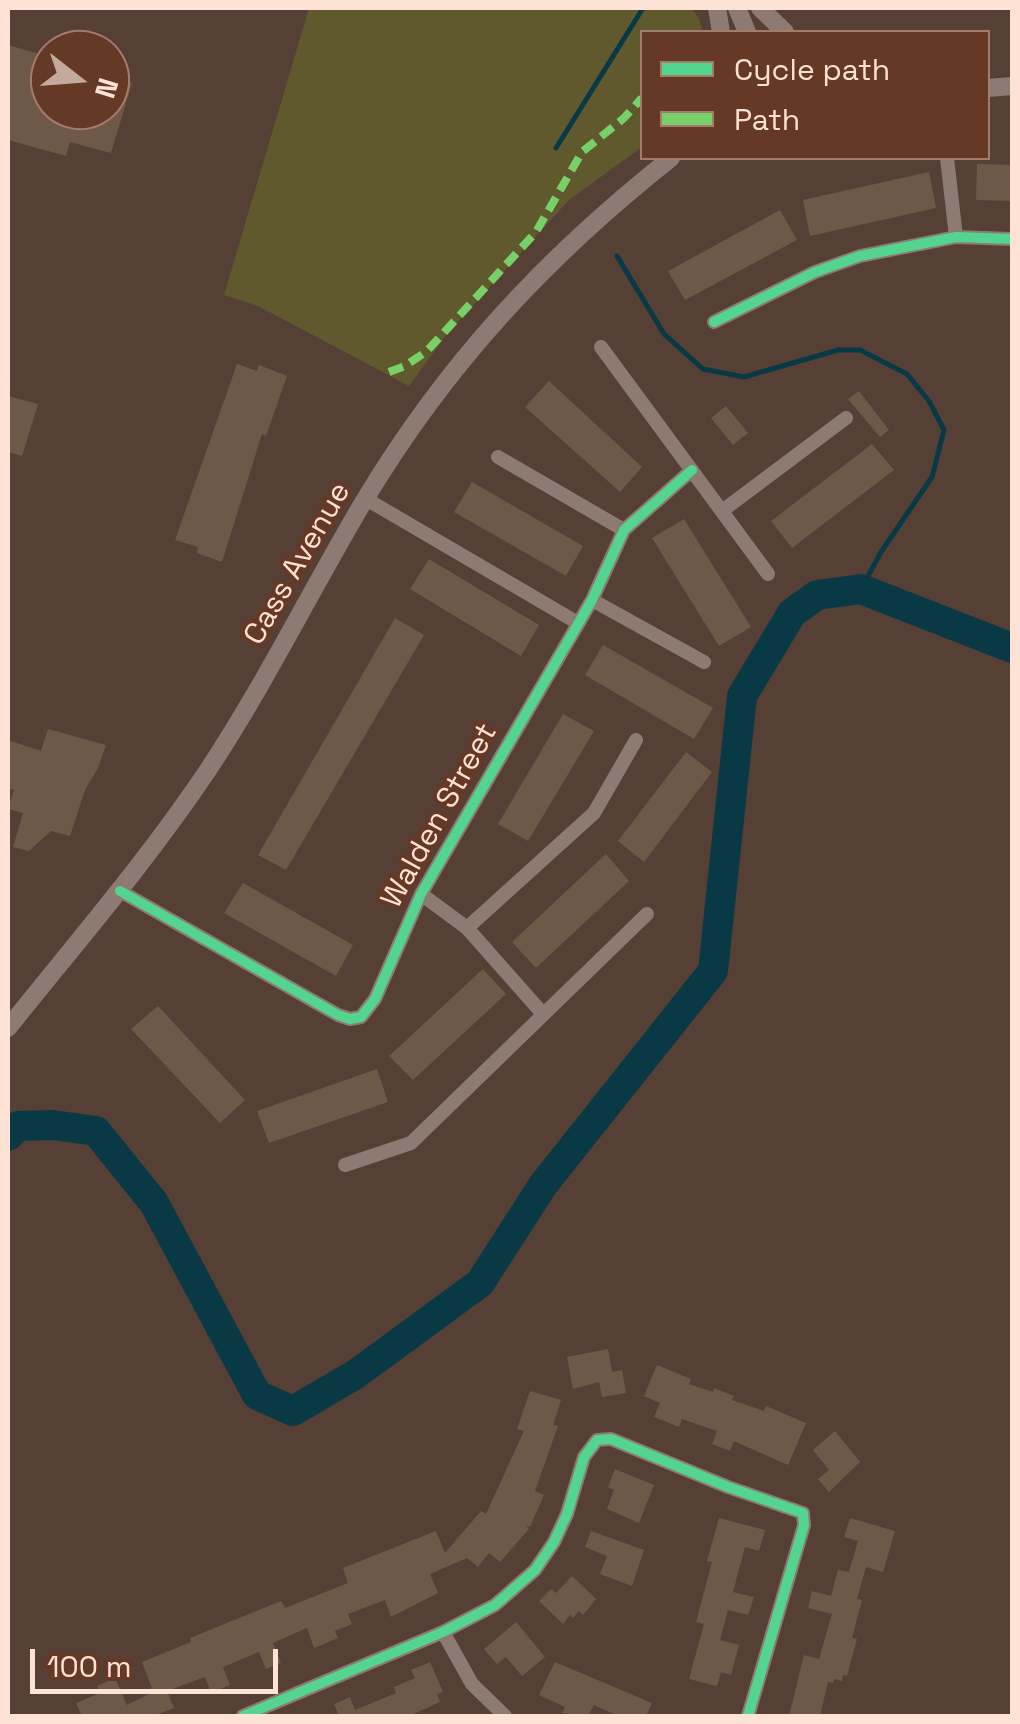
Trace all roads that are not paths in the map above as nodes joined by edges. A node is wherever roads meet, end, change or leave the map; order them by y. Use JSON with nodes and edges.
{"nodes":[{"id":1,"x":760,"y":8,"type":"edge"},
{"id":2,"x":783,"y":30,"type":"edge"},
{"id":3,"x":669,"y":160,"type":"edge"},
{"id":4,"x":947,"y":160,"type":"edge"},
{"id":5,"x":956,"y":237,"type":"junction"},
{"id":6,"x":1012,"y":238,"type":"edge"},
{"id":7,"x":714,"y":322,"type":"dead end"},
{"id":8,"x":601,"y":347,"type":"dead end"},
{"id":9,"x":846,"y":418,"type":"dead end"},
{"id":10,"x":498,"y":457,"type":"dead end"},
{"id":11,"x":692,"y":470,"type":"junction"},
{"id":12,"x":366,"y":499,"type":"junction"},
{"id":13,"x":722,"y":511,"type":"junction"},
{"id":14,"x":624,"y":530,"type":"junction"},
{"id":15,"x":768,"y":574,"type":"dead end"},
{"id":16,"x":592,"y":600,"type":"junction"},
{"id":17,"x":578,"y":623,"type":"junction"},
{"id":18,"x":704,"y":662,"type":"dead end"},
{"id":19,"x":636,"y":740,"type":"dead end"},
{"id":20,"x":120,"y":891,"type":"junction"},
{"id":21,"x":422,"y":894,"type":"junction"},
{"id":22,"x":647,"y":914,"type":"dead end"},
{"id":23,"x":467,"y":928,"type":"junction"},
{"id":24,"x":543,"y":1014,"type":"junction"},
{"id":25,"x":8,"y":1028,"type":"edge"},
{"id":26,"x":345,"y":1164,"type":"dead end"},
{"id":27,"x":442,"y":1632,"type":"junction"},
{"id":28,"x":243,"y":1716,"type":"edge"},
{"id":29,"x":505,"y":1716,"type":"edge"},
{"id":30,"x":748,"y":1716,"type":"edge"}],
"edges":[{"from":1,"to":2,"type":"main road"},
{"from":3,"to":12,"type":"main road","name":"Cass Avenue"},
{"from":4,"to":5,"type":"street"},
{"from":5,"to":6,"type":"street"},
{"from":5,"to":7,"type":"street"},
{"from":8,"to":11,"type":"street"},
{"from":9,"to":13,"type":"street"},
{"from":10,"to":14,"type":"street"},
{"from":11,"to":13,"type":"street"},
{"from":11,"to":14,"type":"street","name":"Walden Street"},
{"from":12,"to":17,"type":"street"},
{"from":12,"to":20,"type":"main road","name":"Cass Avenue"},
{"from":13,"to":15,"type":"street"},
{"from":14,"to":16,"type":"street","name":"Walden Street"},
{"from":16,"to":17,"type":"street","name":"Walden Street"},
{"from":16,"to":18,"type":"street"},
{"from":17,"to":21,"type":"street","name":"Walden Street"},
{"from":19,"to":23,"type":"street"},
{"from":20,"to":21,"type":"street","name":"Walden Street"},
{"from":20,"to":25,"type":"main road","name":"Cass Avenue"},
{"from":21,"to":23,"type":"street","name":"Walden Street"},
{"from":22,"to":24,"type":"street"},
{"from":23,"to":24,"type":"street","name":"Walden Street"},
{"from":24,"to":26,"type":"street"},
{"from":27,"to":28,"type":"street"},
{"from":27,"to":29,"type":"street"},
{"from":27,"to":30,"type":"street"}]}
